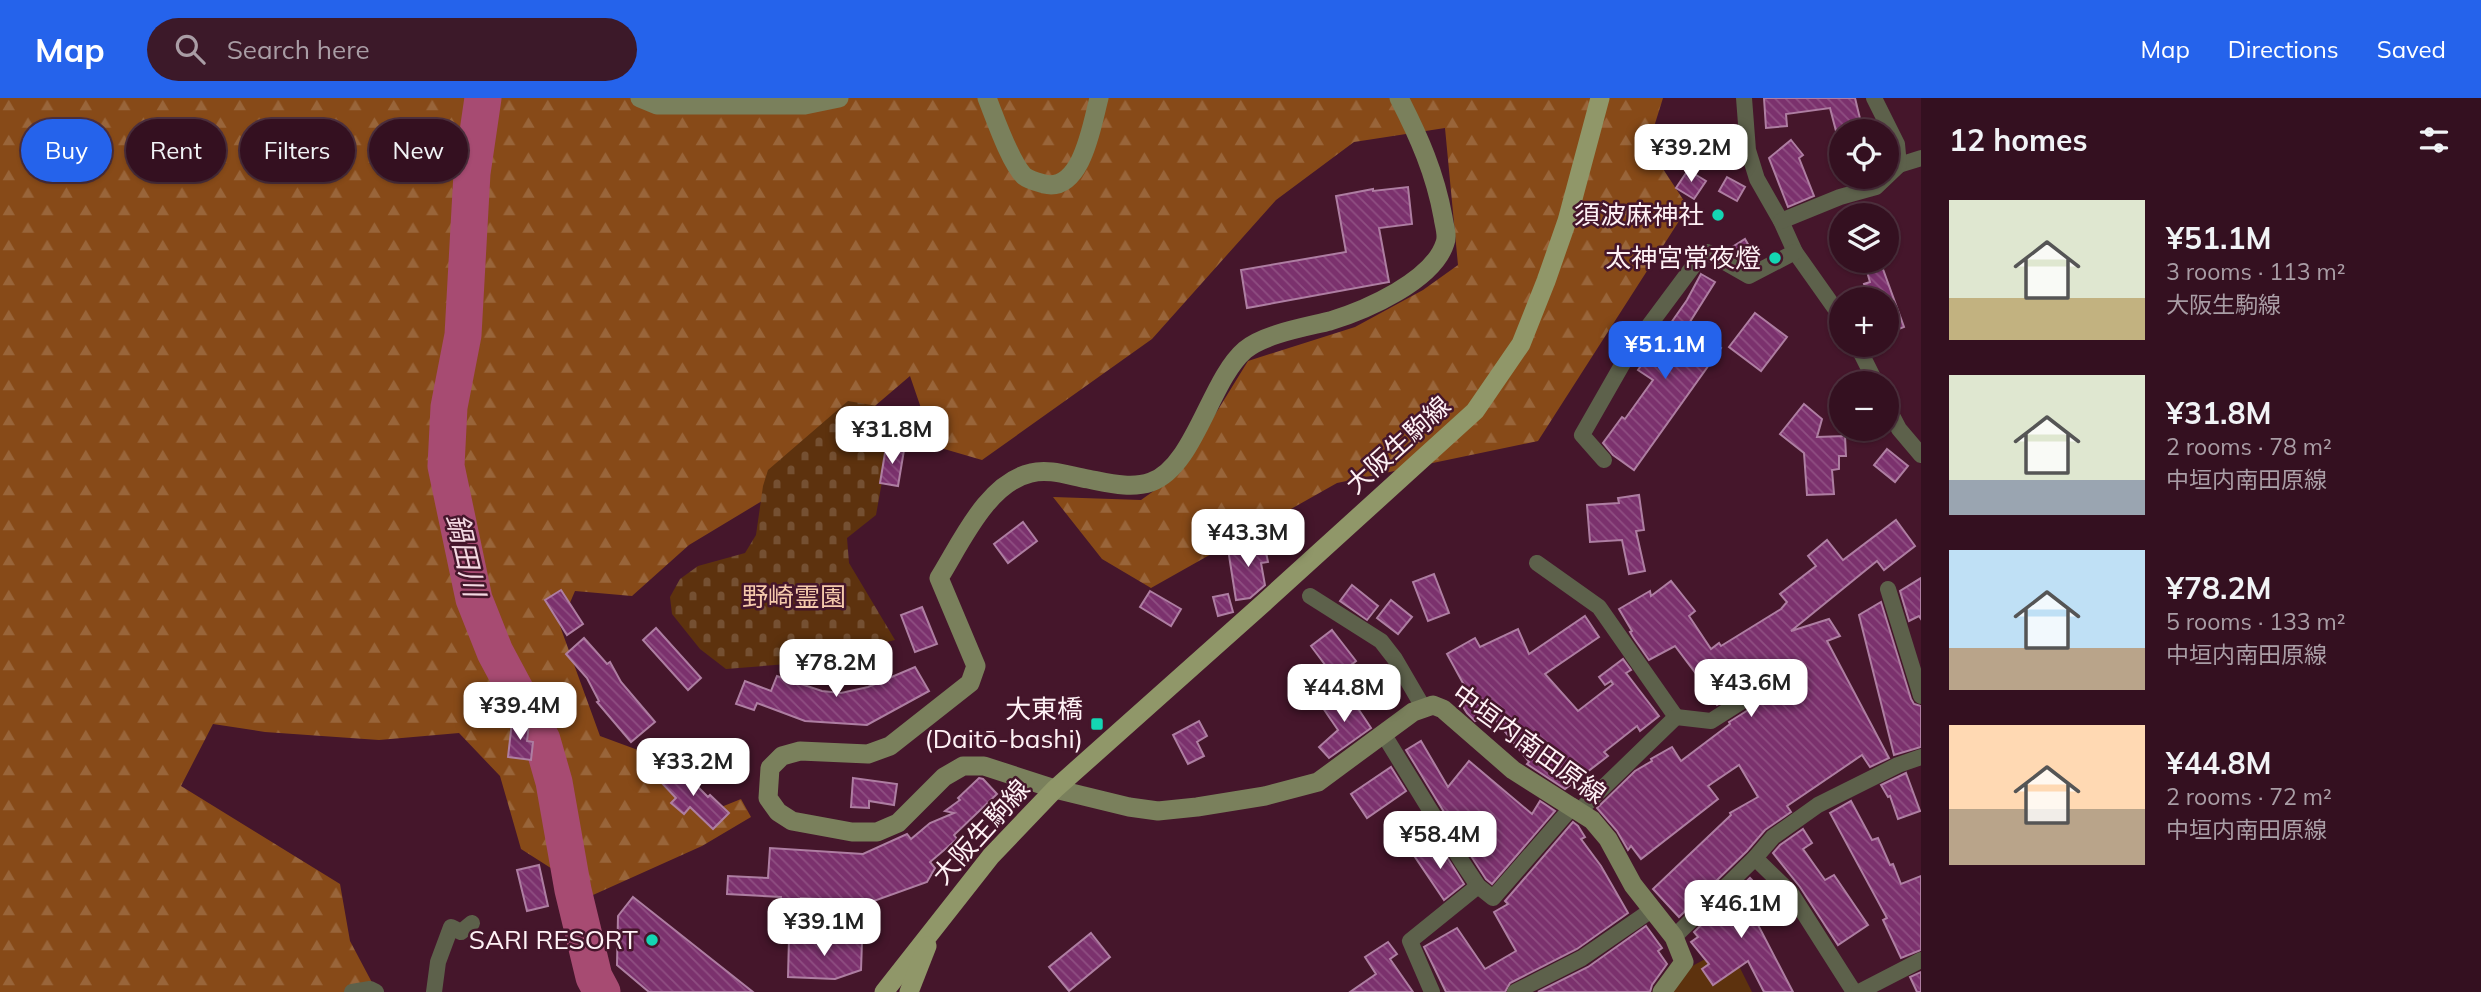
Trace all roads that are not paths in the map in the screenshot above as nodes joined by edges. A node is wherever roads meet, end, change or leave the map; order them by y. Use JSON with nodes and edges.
{"nodes":[{"id":1,"x":640,"y":98,"type":"edge"},
{"id":2,"x":839,"y":98,"type":"edge"},
{"id":3,"x":987,"y":98,"type":"edge"},
{"id":4,"x":1099,"y":98,"type":"edge"},
{"id":5,"x":1399,"y":98,"type":"edge"},
{"id":6,"x":1600,"y":98,"type":"edge"},
{"id":7,"x":1744,"y":98,"type":"edge"},
{"id":8,"x":1874,"y":98,"type":"edge"},
{"id":9,"x":1884,"y":119,"type":"edge"},
{"id":10,"x":1921,"y":158,"type":"edge"},
{"id":11,"x":1899,"y":165,"type":"edge"},
{"id":12,"x":1869,"y":189,"type":"edge"},
{"id":13,"x":1781,"y":221,"type":"junction"},
{"id":14,"x":1795,"y":253,"type":"junction"},
{"id":15,"x":1829,"y":300,"type":"edge"},
{"id":16,"x":1899,"y":429,"type":"edge"},
{"id":17,"x":1921,"y":455,"type":"edge"},
{"id":18,"x":1604,"y":460,"type":"dead end"},
{"id":19,"x":1537,"y":563,"type":"dead end"},
{"id":20,"x":1888,"y":589,"type":"dead end"},
{"id":21,"x":1310,"y":596,"type":"dead end"},
{"id":22,"x":1758,"y":691,"type":"dead end"},
{"id":23,"x":1921,"y":696,"type":"edge"},
{"id":24,"x":1423,"y":707,"type":"junction"},
{"id":25,"x":1676,"y":717,"type":"junction"},
{"id":26,"x":1384,"y":735,"type":"junction"},
{"id":27,"x":1921,"y":757,"type":"edge"},
{"id":28,"x":1055,"y":789,"type":"junction"},
{"id":29,"x":1576,"y":809,"type":"junction"},
{"id":30,"x":1755,"y":858,"type":"junction"},
{"id":31,"x":1478,"y":886,"type":"junction"},
{"id":32,"x":1653,"y":909,"type":"junction"},
{"id":33,"x":471,"y":923,"type":"dead end"},
{"id":34,"x":933,"y":929,"type":"junction"},
{"id":35,"x":1674,"y":937,"type":"junction"},
{"id":36,"x":1921,"y":960,"type":"edge"},
{"id":37,"x":885,"y":989,"type":"edge"},
{"id":38,"x":352,"y":992,"type":"edge"},
{"id":39,"x":376,"y":992,"type":"edge"},
{"id":40,"x":434,"y":992,"type":"edge"},
{"id":41,"x":909,"y":992,"type":"edge"},
{"id":42,"x":1432,"y":992,"type":"edge"},
{"id":43,"x":1515,"y":992,"type":"edge"},
{"id":44,"x":1662,"y":992,"type":"edge"},
{"id":45,"x":1857,"y":992,"type":"edge"}],
"edges":[{"from":1,"to":2,"type":"main road"},
{"from":3,"to":4,"type":"main road"},
{"from":5,"to":28,"type":"main road","name":"中垣内南田原線"},
{"from":6,"to":28,"type":"main road","name":"大阪生駒線"},
{"from":7,"to":13,"type":"street"},
{"from":8,"to":9,"type":"street"},
{"from":10,"to":11,"type":"street"},
{"from":12,"to":13,"type":"street"},
{"from":13,"to":14,"type":"street"},
{"from":14,"to":15,"type":"street"},
{"from":14,"to":18,"type":"street"},
{"from":16,"to":17,"type":"street"},
{"from":19,"to":25,"type":"street"},
{"from":20,"to":23,"type":"street"},
{"from":21,"to":24,"type":"street"},
{"from":22,"to":25,"type":"street"},
{"from":24,"to":26,"type":"main road","name":"中垣内南田原線"},
{"from":24,"to":29,"type":"main road","name":"中垣内南田原線"},
{"from":25,"to":29,"type":"street"},
{"from":26,"to":28,"type":"main road","name":"中垣内南田原線"},
{"from":26,"to":31,"type":"street"},
{"from":27,"to":30,"type":"street"},
{"from":28,"to":34,"type":"main road","name":"大阪生駒線"},
{"from":29,"to":31,"type":"street"},
{"from":29,"to":32,"type":"main road","name":"中垣内南田原線"},
{"from":30,"to":35,"type":"street"},
{"from":30,"to":45,"type":"street"},
{"from":31,"to":42,"type":"street"},
{"from":32,"to":35,"type":"main road","name":"中垣内南田原線"},
{"from":32,"to":43,"type":"street"},
{"from":33,"to":40,"type":"street"},
{"from":34,"to":37,"type":"main road","name":"大阪生駒線"},
{"from":34,"to":41,"type":"main road","name":"大阪生駒線"},
{"from":35,"to":44,"type":"main road","name":"中垣内南田原線"},
{"from":36,"to":45,"type":"street"},
{"from":38,"to":39,"type":"street"}]}
